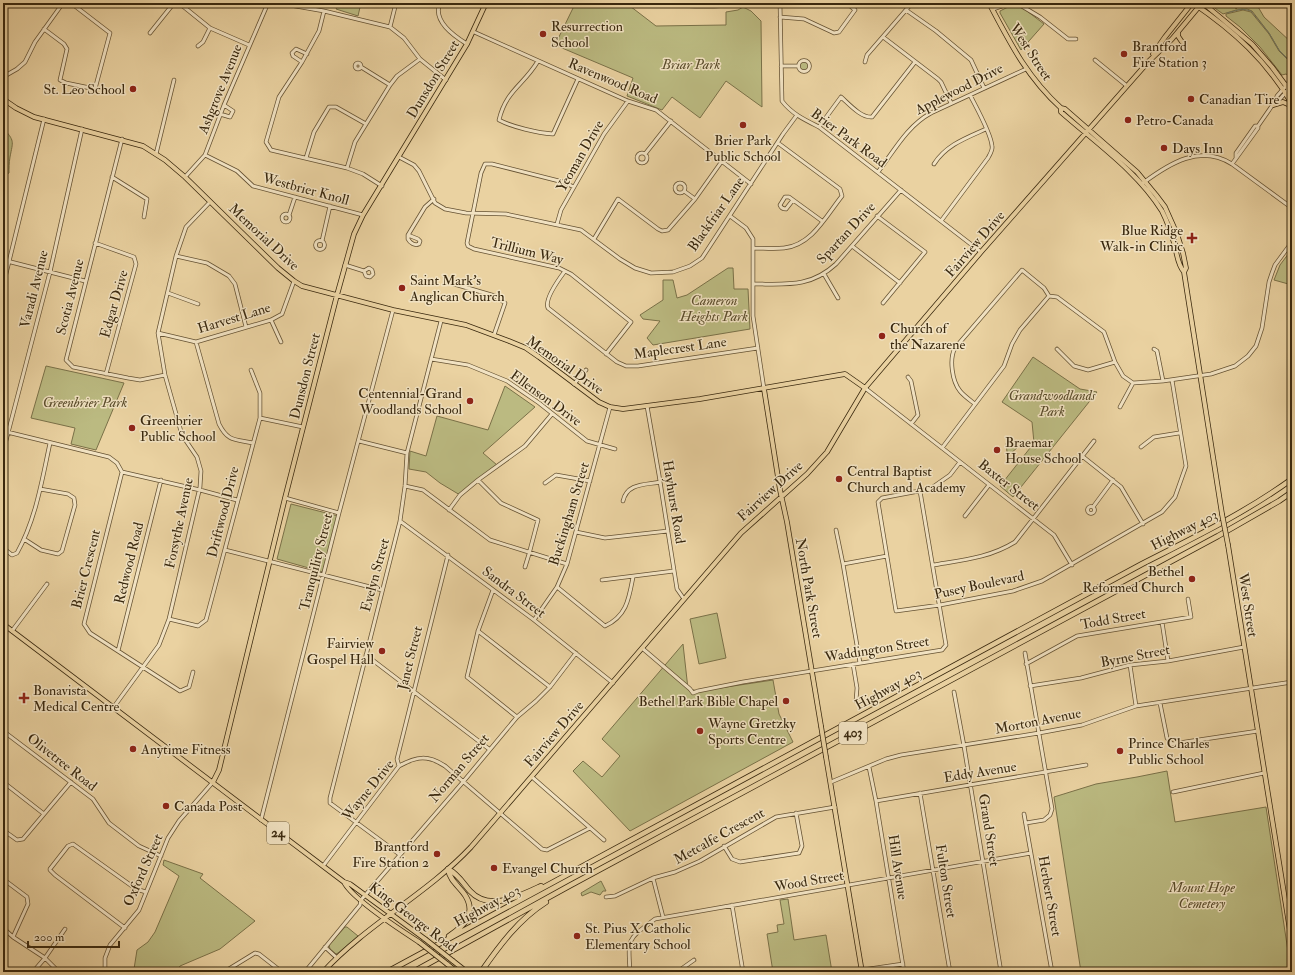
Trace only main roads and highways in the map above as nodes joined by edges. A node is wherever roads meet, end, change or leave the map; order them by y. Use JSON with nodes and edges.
{"nodes":[{"id":1,"x":486,"y":3,"type":"edge"},
{"id":2,"x":989,"y":3,"type":"edge"},
{"id":3,"x":1193,"y":3,"type":"edge"},
{"id":4,"x":1203,"y":3,"type":"edge"},
{"id":5,"x":1199,"y":7,"type":"junction"},
{"id":6,"x":1178,"y":31,"type":"junction"},
{"id":7,"x":1182,"y":42,"type":"dead end"},
{"id":8,"x":1149,"y":61,"type":"junction"},
{"id":9,"x":1286,"y":89,"type":"junction"},
{"id":10,"x":1292,"y":94,"type":"edge"},
{"id":11,"x":3,"y":99,"type":"edge"},
{"id":12,"x":1273,"y":105,"type":"road end"},
{"id":13,"x":1292,"y":105,"type":"edge"},
{"id":14,"x":1061,"y":108,"type":"junction"},
{"id":15,"x":1089,"y":130,"type":"junction"},
{"id":16,"x":1086,"y":134,"type":"junction"},
{"id":17,"x":1122,"y":162,"type":"junction"},
{"id":18,"x":1184,"y":272,"type":"junction"},
{"id":19,"x":337,"y":295,"type":"junction"},
{"id":20,"x":764,"y":388,"type":"junction"},
{"id":21,"x":865,"y":388,"type":"junction"},
{"id":22,"x":1292,"y":479,"type":"edge"},
{"id":23,"x":1292,"y":492,"type":"edge"},
{"id":24,"x":781,"y":497,"type":"junction"},
{"id":25,"x":3,"y":624,"type":"edge"},
{"id":26,"x":212,"y":782,"type":"junction"},
{"id":27,"x":448,"y":870,"type":"junction"},
{"id":28,"x":575,"y":870,"type":"junction"},
{"id":29,"x":344,"y":882,"type":"junction"},
{"id":30,"x":568,"y":886,"type":"junction"},
{"id":31,"x":391,"y":914,"type":"junction"},
{"id":32,"x":385,"y":918,"type":"junction"},
{"id":33,"x":1292,"y":943,"type":"edge"},
{"id":34,"x":436,"y":945,"type":"junction"},
{"id":35,"x":862,"y":971,"type":"edge"},
{"id":36,"x":323,"y":972,"type":"edge"},
{"id":37,"x":387,"y":972,"type":"edge"},
{"id":38,"x":413,"y":972,"type":"edge"},
{"id":39,"x":456,"y":972,"type":"edge"},
{"id":40,"x":467,"y":972,"type":"edge"},
{"id":41,"x":481,"y":972,"type":"edge"}],
"edges":[{"from":1,"to":19,"type":"main road","name":"Dunsdon Street"},
{"from":2,"to":14,"type":"main road","name":"West Street"},
{"from":3,"to":5,"type":"main road"},
{"from":3,"to":8,"type":"main road"},
{"from":4,"to":5,"type":"main road"},
{"from":4,"to":9,"type":"main road"},
{"from":5,"to":6,"type":"main road"},
{"from":5,"to":9,"type":"main road"},
{"from":6,"to":7,"type":"main road"},
{"from":6,"to":8,"type":"main road"},
{"from":8,"to":15,"type":"main road","name":"Fairview Drive"},
{"from":9,"to":10,"type":"main road"},
{"from":9,"to":13,"type":"main road"},
{"from":11,"to":19,"type":"main road","name":"Memorial Drive"},
{"from":12,"to":13,"type":"main road"},
{"from":14,"to":15,"type":"main road","name":"West Street"},
{"from":14,"to":16,"type":"main road","name":"West Street"},
{"from":15,"to":16,"type":"main road","name":"Fairview Drive"},
{"from":15,"to":17,"type":"main road","name":"West Street"},
{"from":16,"to":17,"type":"main road","name":"West Street"},
{"from":16,"to":21,"type":"main road","name":"Fairview Drive"},
{"from":17,"to":18,"type":"main road","name":"West Street"},
{"from":17,"to":18,"type":"main road","name":"West Street"},
{"from":18,"to":33,"type":"main road","name":"West Street","bridge":true},
{"from":19,"to":20,"type":"main road","name":"Memorial Drive"},
{"from":19,"to":26,"type":"main road","name":"Dunsdon Street"},
{"from":20,"to":21,"type":"main road","name":"Memorial Drive"},
{"from":20,"to":24,"type":"main road","name":"North Park Street"},
{"from":21,"to":24,"type":"main road","name":"Fairview Drive"},
{"from":22,"to":28,"type":"highway","name":"Highway 403","number":"403"},
{"from":23,"to":30,"type":"highway","name":"Highway 403","number":"403"},
{"from":24,"to":27,"type":"main road","name":"Fairview Drive"},
{"from":24,"to":35,"type":"main road","name":"North Park Street","bridge":true},
{"from":25,"to":26,"type":"main road","name":"King George Road","number":"24"},
{"from":26,"to":29,"type":"main road","name":"King George Road","number":"24"},
{"from":27,"to":28,"type":"highway"},
{"from":27,"to":31,"type":"main road","name":"Fairview Drive"},
{"from":27,"to":34,"type":"highway"},
{"from":28,"to":34,"type":"highway","name":"Highway 403","number":"403"},
{"from":29,"to":31,"type":"main road","name":"King George Road","number":"24"},
{"from":29,"to":32,"type":"main road","name":"King George Road","number":"24"},
{"from":30,"to":38,"type":"highway","name":"Highway 403","number":"403"},
{"from":30,"to":41,"type":"highway"},
{"from":31,"to":32,"type":"main road","name":"Fairview Drive"},
{"from":31,"to":40,"type":"main road","name":"King George Road","number":"24","bridge":true},
{"from":32,"to":36,"type":"main road","name":"Fairview Drive"},
{"from":32,"to":39,"type":"main road","name":"King George Road","number":"24","bridge":true},
{"from":34,"to":37,"type":"highway","name":"Highway 403","number":"403"}]}
